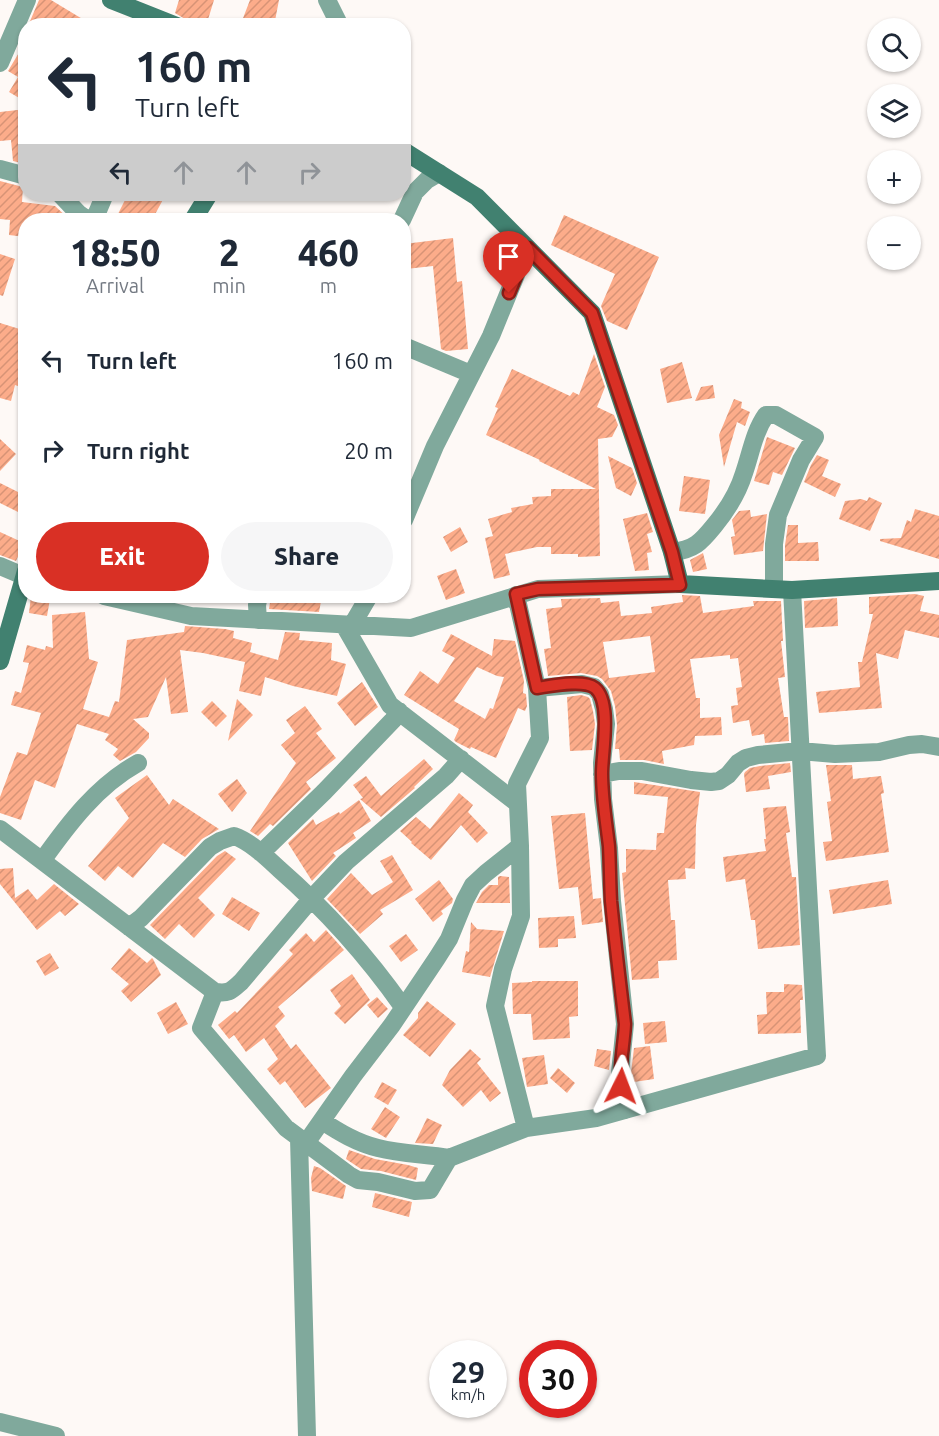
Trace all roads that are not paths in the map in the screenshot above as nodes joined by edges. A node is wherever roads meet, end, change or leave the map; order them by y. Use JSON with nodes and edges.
{"nodes":[{"id":1,"x":27,"y":0,"type":"edge"},
{"id":2,"x":111,"y":0,"type":"edge"},
{"id":3,"x":327,"y":0,"type":"edge"},
{"id":4,"x":19,"y":18,"type":"edge"},
{"id":5,"x":156,"y":18,"type":"edge"},
{"id":6,"x":336,"y":18,"type":"edge"},
{"id":7,"x":18,"y":21,"type":"edge"},
{"id":8,"x":0,"y":63,"type":"edge"},
{"id":9,"x":411,"y":155,"type":"edge"},
{"id":10,"x":0,"y":169,"type":"edge"},
{"id":11,"x":439,"y":173,"type":"junction"},
{"id":12,"x":18,"y":174,"type":"edge"},
{"id":13,"x":67,"y":201,"type":"edge"},
{"id":14,"x":411,"y":201,"type":"edge"},
{"id":15,"x":78,"y":213,"type":"edge"},
{"id":16,"x":528,"y":248,"type":"junction"},
{"id":17,"x":411,"y":349,"type":"edge"},
{"id":18,"x":471,"y":374,"type":"junction"},
{"id":19,"x":411,"y":503,"type":"edge"},
{"id":20,"x":672,"y":552,"type":"junction"},
{"id":21,"x":0,"y":566,"type":"edge"},
{"id":22,"x":18,"y":572,"type":"edge"},
{"id":23,"x":939,"y":581,"type":"edge"},
{"id":24,"x":680,"y":585,"type":"junction"},
{"id":25,"x":783,"y":589,"type":"junction"},
{"id":26,"x":516,"y":594,"type":"junction"},
{"id":27,"x":18,"y":598,"type":"edge"},
{"id":28,"x":134,"y":603,"type":"edge"},
{"id":29,"x":257,"y":603,"type":"edge"},
{"id":30,"x":364,"y":603,"type":"edge"},
{"id":31,"x":258,"y":620,"type":"junction"},
{"id":32,"x":348,"y":625,"type":"junction"},
{"id":33,"x":0,"y":661,"type":"edge"},
{"id":34,"x":537,"y":688,"type":"junction"},
{"id":35,"x":399,"y":711,"type":"junction"},
{"id":36,"x":939,"y":747,"type":"edge"},
{"id":37,"x":800,"y":751,"type":"junction"},
{"id":38,"x":461,"y":759,"type":"junction"},
{"id":39,"x":138,"y":763,"type":"dead end"},
{"id":40,"x":602,"y":774,"type":"junction"},
{"id":41,"x":517,"y":803,"type":"junction"},
{"id":42,"x":0,"y":829,"type":"edge"},
{"id":43,"x":520,"y":846,"type":"junction"},
{"id":44,"x":261,"y":853,"type":"junction"},
{"id":45,"x":42,"y":861,"type":"junction"},
{"id":46,"x":312,"y":898,"type":"junction"},
{"id":47,"x":129,"y":927,"type":"junction"},
{"id":48,"x":215,"y":992,"type":"junction"},
{"id":49,"x":403,"y":1007,"type":"junction"},
{"id":50,"x":625,"y":1110,"type":"junction"},
{"id":51,"x":322,"y":1121,"type":"junction"},
{"id":52,"x":526,"y":1128,"type":"junction"},
{"id":53,"x":302,"y":1140,"type":"junction"},
{"id":54,"x":449,"y":1158,"type":"junction"},
{"id":55,"x":0,"y":1422,"type":"edge"},
{"id":56,"x":56,"y":1436,"type":"edge"},
{"id":57,"x":307,"y":1436,"type":"edge"}],
"edges":[{"from":1,"to":4,"type":"street"},
{"from":2,"to":5,"type":"street"},
{"from":3,"to":6,"type":"street"},
{"from":7,"to":8,"type":"street"},
{"from":9,"to":11,"type":"street"},
{"from":10,"to":12,"type":"street"},
{"from":11,"to":14,"type":"street"},
{"from":11,"to":16,"type":"street"},
{"from":13,"to":15,"type":"street"},
{"from":16,"to":18,"type":"street"},
{"from":16,"to":20,"type":"street"},
{"from":17,"to":18,"type":"street"},
{"from":18,"to":19,"type":"street"},
{"from":20,"to":24,"type":"street"},
{"from":20,"to":25,"type":"street"},
{"from":21,"to":22,"type":"street"},
{"from":23,"to":25,"type":"street"},
{"from":24,"to":25,"type":"street"},
{"from":24,"to":26,"type":"street"},
{"from":25,"to":37,"type":"street"},
{"from":26,"to":32,"type":"street"},
{"from":26,"to":34,"type":"street"},
{"from":27,"to":33,"type":"street"},
{"from":28,"to":31,"type":"street"},
{"from":29,"to":31,"type":"street"},
{"from":30,"to":32,"type":"street"},
{"from":31,"to":32,"type":"street"},
{"from":32,"to":35,"type":"street"},
{"from":34,"to":40,"type":"street"},
{"from":34,"to":41,"type":"street"},
{"from":35,"to":38,"type":"street"},
{"from":35,"to":44,"type":"street"},
{"from":36,"to":37,"type":"street"},
{"from":37,"to":40,"type":"street"},
{"from":37,"to":50,"type":"street"},
{"from":38,"to":41,"type":"street"},
{"from":38,"to":46,"type":"street"},
{"from":39,"to":45,"type":"street"},
{"from":40,"to":50,"type":"street"},
{"from":41,"to":43,"type":"street"},
{"from":42,"to":45,"type":"street"},
{"from":43,"to":49,"type":"street"},
{"from":43,"to":52,"type":"street"},
{"from":44,"to":46,"type":"street"},
{"from":44,"to":47,"type":"street"},
{"from":45,"to":47,"type":"street"},
{"from":46,"to":48,"type":"street"},
{"from":46,"to":49,"type":"street"},
{"from":47,"to":48,"type":"street"},
{"from":48,"to":53,"type":"street"},
{"from":49,"to":51,"type":"street"},
{"from":50,"to":52,"type":"street"},
{"from":51,"to":53,"type":"street"},
{"from":51,"to":54,"type":"street"},
{"from":52,"to":54,"type":"street"},
{"from":53,"to":54,"type":"street"},
{"from":53,"to":57,"type":"street"},
{"from":55,"to":56,"type":"street"}]}
